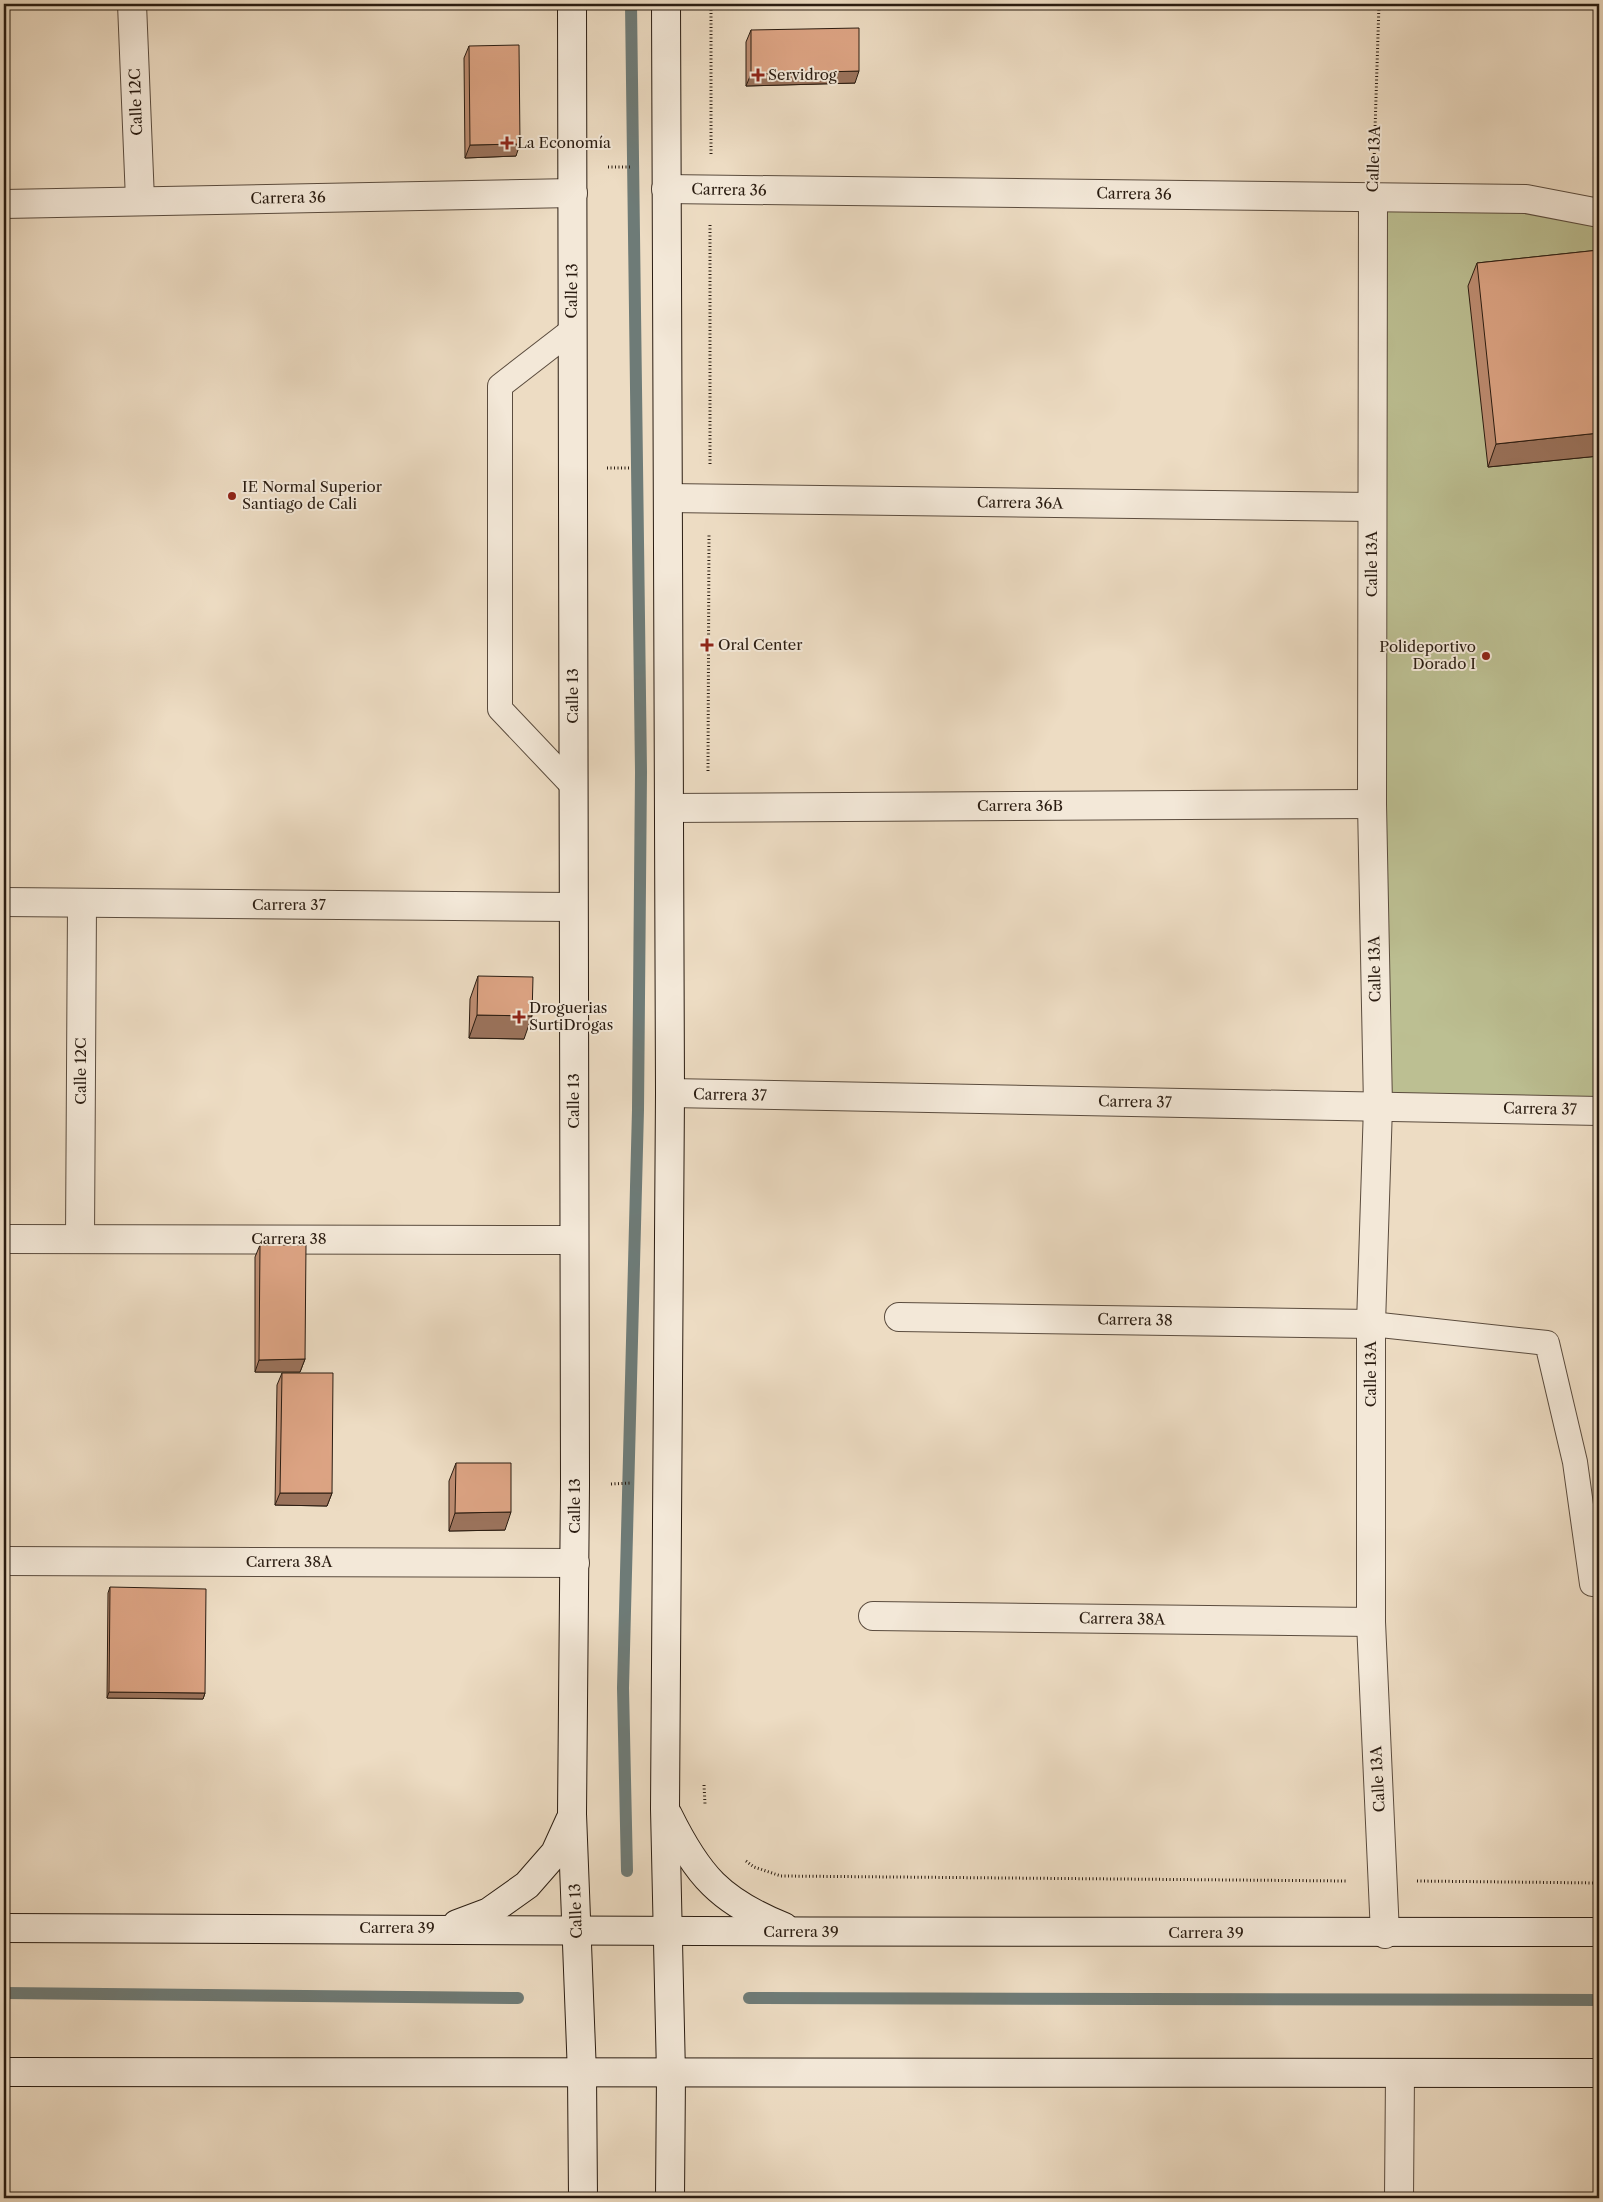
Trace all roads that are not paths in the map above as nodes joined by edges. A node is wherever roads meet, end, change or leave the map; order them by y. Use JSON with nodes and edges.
{"nodes":[{"id":1,"x":132,"y":4,"type":"edge"},
{"id":2,"x":572,"y":4,"type":"edge"},
{"id":3,"x":666,"y":4,"type":"edge"},
{"id":4,"x":666,"y":189,"type":"junction"},
{"id":5,"x":573,"y":193,"type":"junction"},
{"id":6,"x":1372,"y":197,"type":"junction"},
{"id":7,"x":140,"y":200,"type":"junction"},
{"id":8,"x":4,"y":204,"type":"edge"},
{"id":9,"x":1599,"y":213,"type":"edge"},
{"id":10,"x":571,"y":331,"type":"junction"},
{"id":11,"x":668,"y":498,"type":"junction"},
{"id":12,"x":1372,"y":507,"type":"junction"},
{"id":13,"x":573,"y":786,"type":"junction"},
{"id":14,"x":1372,"y":804,"type":"junction"},
{"id":15,"x":669,"y":808,"type":"junction"},
{"id":16,"x":4,"y":902,"type":"edge"},
{"id":17,"x":82,"y":904,"type":"junction"},
{"id":18,"x":574,"y":907,"type":"junction"},
{"id":19,"x":670,"y":1093,"type":"junction"},
{"id":20,"x":1378,"y":1106,"type":"junction"},
{"id":21,"x":1599,"y":1111,"type":"edge"},
{"id":22,"x":4,"y":1239,"type":"edge"},
{"id":23,"x":80,"y":1239,"type":"junction"},
{"id":24,"x":574,"y":1240,"type":"junction"},
{"id":25,"x":899,"y":1317,"type":"dead end"},
{"id":26,"x":1371,"y":1324,"type":"junction"},
{"id":27,"x":4,"y":1561,"type":"edge"},
{"id":28,"x":574,"y":1563,"type":"junction"},
{"id":29,"x":1592,"y":1584,"type":"dead end"},
{"id":30,"x":873,"y":1616,"type":"dead end"},
{"id":31,"x":1371,"y":1622,"type":"junction"},
{"id":32,"x":665,"y":1809,"type":"junction"},
{"id":33,"x":572,"y":1814,"type":"junction"},
{"id":34,"x":4,"y":1928,"type":"edge"},
{"id":35,"x":446,"y":1928,"type":"junction"},
{"id":36,"x":576,"y":1930,"type":"junction"},
{"id":37,"x":667,"y":1931,"type":"junction"},
{"id":38,"x":796,"y":1932,"type":"junction"},
{"id":39,"x":1599,"y":1932,"type":"edge"},
{"id":40,"x":1385,"y":1934,"type":"junction"},
{"id":41,"x":670,"y":2061,"type":"junction"},
{"id":42,"x":4,"y":2072,"type":"edge"},
{"id":43,"x":1599,"y":2073,"type":"edge"},
{"id":44,"x":582,"y":2074,"type":"junction"},
{"id":45,"x":1400,"y":2074,"type":"junction"},
{"id":46,"x":583,"y":2198,"type":"edge"},
{"id":47,"x":670,"y":2198,"type":"edge"},
{"id":48,"x":1399,"y":2198,"type":"edge"}],
"edges":[{"from":1,"to":7,"type":"street","name":"Calle 12C"},
{"from":2,"to":5,"type":"street","name":"Calle 13"},
{"from":3,"to":4,"type":"street"},
{"from":4,"to":6,"type":"street","name":"Carrera 36"},
{"from":4,"to":11,"type":"street"},
{"from":5,"to":7,"type":"street","name":"Carrera 36"},
{"from":5,"to":10,"type":"street","name":"Calle 13"},
{"from":6,"to":9,"type":"street","name":"Carrera 36"},
{"from":6,"to":12,"type":"street","name":"Calle 13A"},
{"from":7,"to":8,"type":"street","name":"Carrera 36"},
{"from":10,"to":13,"type":"street","name":"Calle 13"},
{"from":10,"to":13,"type":"lane"},
{"from":11,"to":12,"type":"street","name":"Carrera 36A"},
{"from":11,"to":15,"type":"street"},
{"from":12,"to":14,"type":"street","name":"Calle 13A"},
{"from":13,"to":18,"type":"street","name":"Calle 13"},
{"from":14,"to":15,"type":"street","name":"Carrera 36B"},
{"from":14,"to":20,"type":"street","name":"Calle 13A"},
{"from":15,"to":19,"type":"street"},
{"from":16,"to":17,"type":"street","name":"Carrera 37"},
{"from":17,"to":18,"type":"street","name":"Carrera 37"},
{"from":17,"to":23,"type":"street","name":"Calle 12C"},
{"from":18,"to":24,"type":"street","name":"Calle 13"},
{"from":19,"to":20,"type":"street","name":"Carrera 37"},
{"from":19,"to":32,"type":"street"},
{"from":20,"to":21,"type":"street","name":"Carrera 37"},
{"from":20,"to":26,"type":"street","name":"Calle 13A"},
{"from":22,"to":23,"type":"street","name":"Carrera 38"},
{"from":23,"to":24,"type":"street","name":"Carrera 38"},
{"from":24,"to":28,"type":"street","name":"Calle 13"},
{"from":25,"to":26,"type":"street","name":"Carrera 38"},
{"from":26,"to":29,"type":"lane"},
{"from":26,"to":31,"type":"street","name":"Calle 13A"},
{"from":27,"to":28,"type":"street","name":"Carrera 38A"},
{"from":28,"to":33,"type":"street","name":"Calle 13"},
{"from":30,"to":31,"type":"street","name":"Carrera 38A"},
{"from":31,"to":40,"type":"street","name":"Calle 13A"},
{"from":32,"to":37,"type":"street"},
{"from":32,"to":38,"type":"street"},
{"from":33,"to":35,"type":"street"},
{"from":33,"to":36,"type":"street","name":"Calle 13"},
{"from":34,"to":35,"type":"street","name":"Carrera 39"},
{"from":35,"to":36,"type":"street","name":"Carrera 39"},
{"from":36,"to":37,"type":"street","name":"Carrera 39"},
{"from":36,"to":44,"type":"street","name":"Calle 13"},
{"from":37,"to":38,"type":"street","name":"Carrera 39"},
{"from":37,"to":41,"type":"street"},
{"from":38,"to":40,"type":"street","name":"Carrera 39"},
{"from":39,"to":40,"type":"street","name":"Carrera 39"},
{"from":41,"to":44,"type":"street"},
{"from":41,"to":45,"type":"street"},
{"from":41,"to":47,"type":"street"},
{"from":42,"to":44,"type":"street"},
{"from":43,"to":45,"type":"street"},
{"from":44,"to":46,"type":"street","name":"Calle 13"},
{"from":45,"to":48,"type":"street"}]}
